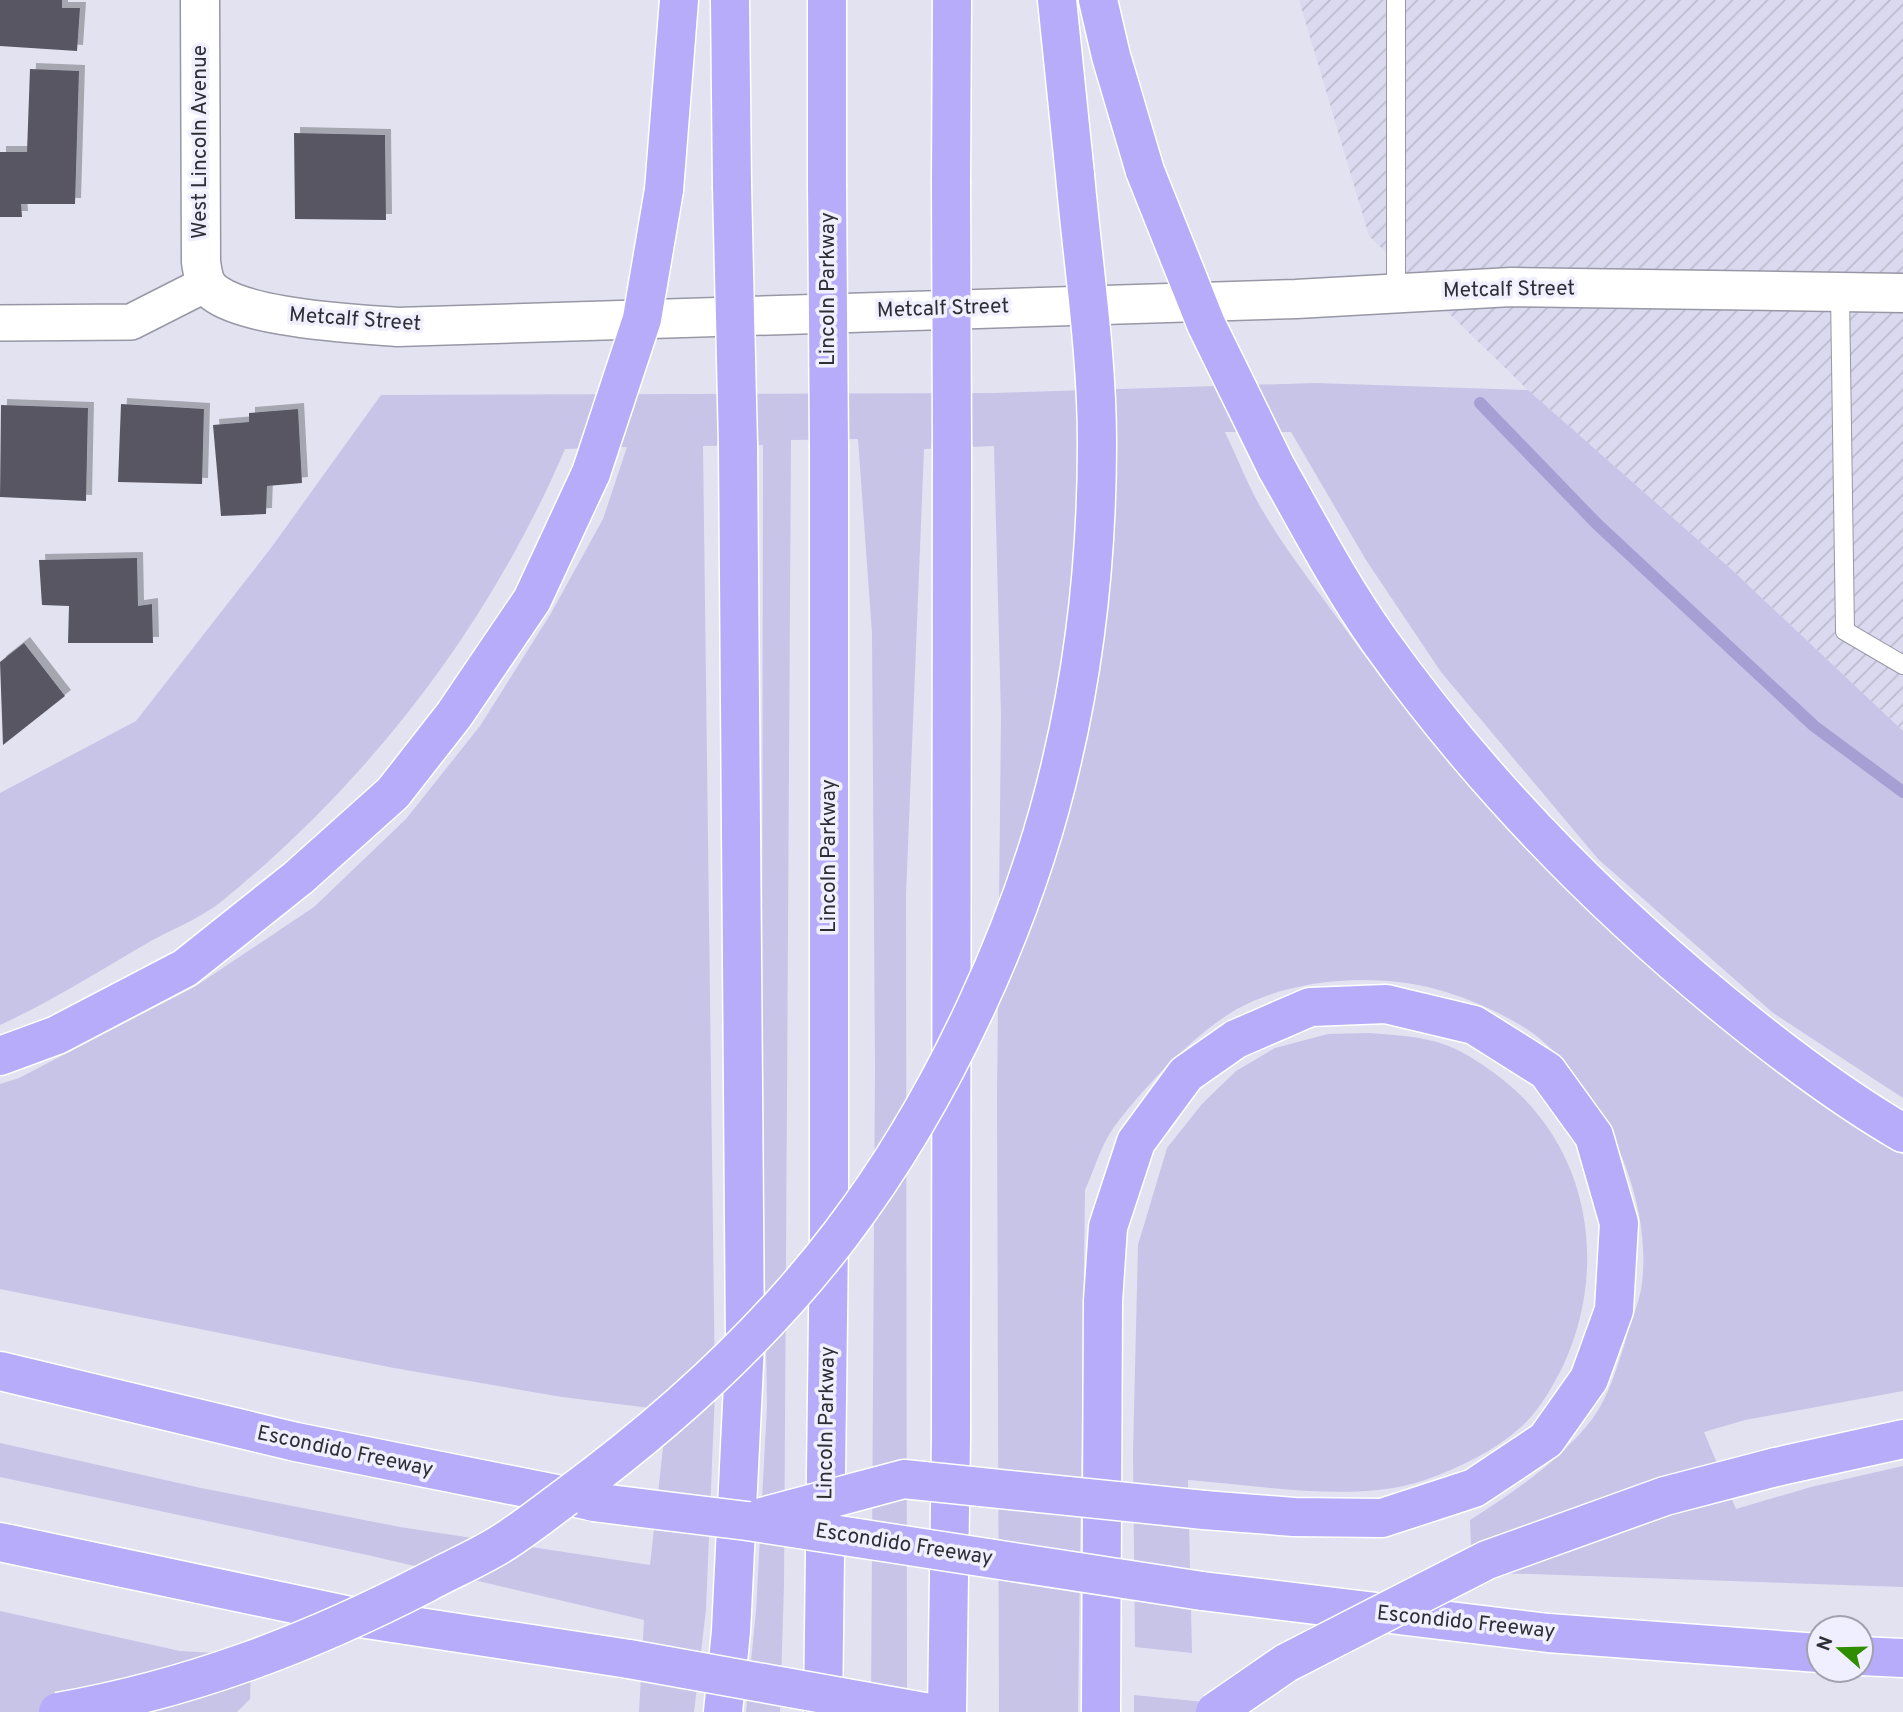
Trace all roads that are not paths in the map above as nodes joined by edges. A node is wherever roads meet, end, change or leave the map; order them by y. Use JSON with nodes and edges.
{"nodes":[{"id":1,"x":200,"y":0,"type":"edge"},
{"id":2,"x":679,"y":0,"type":"edge"},
{"id":3,"x":730,"y":0,"type":"edge"},
{"id":4,"x":827,"y":0,"type":"edge"},
{"id":5,"x":952,"y":0,"type":"edge"},
{"id":6,"x":1056,"y":0,"type":"edge"},
{"id":7,"x":1098,"y":0,"type":"edge"},
{"id":8,"x":1396,"y":0,"type":"edge"},
{"id":9,"x":206,"y":284,"type":"junction"},
{"id":10,"x":1396,"y":293,"type":"junction"},
{"id":11,"x":1903,"y":293,"type":"edge"},
{"id":12,"x":1840,"y":294,"type":"junction"},
{"id":13,"x":0,"y":323,"type":"edge"},
{"id":14,"x":1903,"y":665,"type":"edge"},
{"id":15,"x":0,"y":1056,"type":"edge"},
{"id":16,"x":1903,"y":1133,"type":"edge"},
{"id":17,"x":0,"y":1371,"type":"edge"},
{"id":18,"x":1903,"y":1439,"type":"edge"},
{"id":19,"x":747,"y":1521,"type":"junction"},
{"id":20,"x":0,"y":1542,"type":"edge"},
{"id":21,"x":1805,"y":1652,"type":"edge"},
{"id":22,"x":1875,"y":1657,"type":"edge"},
{"id":23,"x":1903,"y":1658,"type":"edge"},
{"id":24,"x":58,"y":1712,"type":"edge"},
{"id":25,"x":723,"y":1712,"type":"edge"},
{"id":26,"x":823,"y":1712,"type":"edge"},
{"id":27,"x":924,"y":1712,"type":"edge"},
{"id":28,"x":947,"y":1712,"type":"edge"},
{"id":29,"x":1101,"y":1712,"type":"edge"},
{"id":30,"x":1216,"y":1712,"type":"edge"}],
"edges":[{"from":1,"to":9,"type":"street","name":"West Lincoln Avenue"},
{"from":2,"to":15,"type":"highway","bridge":true},
{"from":3,"to":25,"type":"highway","bridge":true},
{"from":4,"to":26,"type":"highway","name":"Lincoln Parkway","bridge":true},
{"from":5,"to":28,"type":"highway","bridge":true},
{"from":6,"to":24,"type":"highway","bridge":true},
{"from":7,"to":16,"type":"highway","bridge":true},
{"from":8,"to":10,"type":"lane"},
{"from":9,"to":10,"type":"street","name":"Metcalf Street"},
{"from":9,"to":13,"type":"street"},
{"from":10,"to":12,"type":"street","name":"Metcalf Street"},
{"from":11,"to":12,"type":"street","name":"Metcalf Street"},
{"from":12,"to":14,"type":"lane"},
{"from":17,"to":19,"type":"highway","name":"Escondido Freeway","bridge":true},
{"from":18,"to":30,"type":"highway","bridge":true},
{"from":19,"to":21,"type":"highway","name":"Escondido Freeway","bridge":true},
{"from":19,"to":29,"type":"highway","bridge":true},
{"from":20,"to":27,"type":"highway","bridge":true},
{"from":22,"to":23,"type":"highway"}]}
